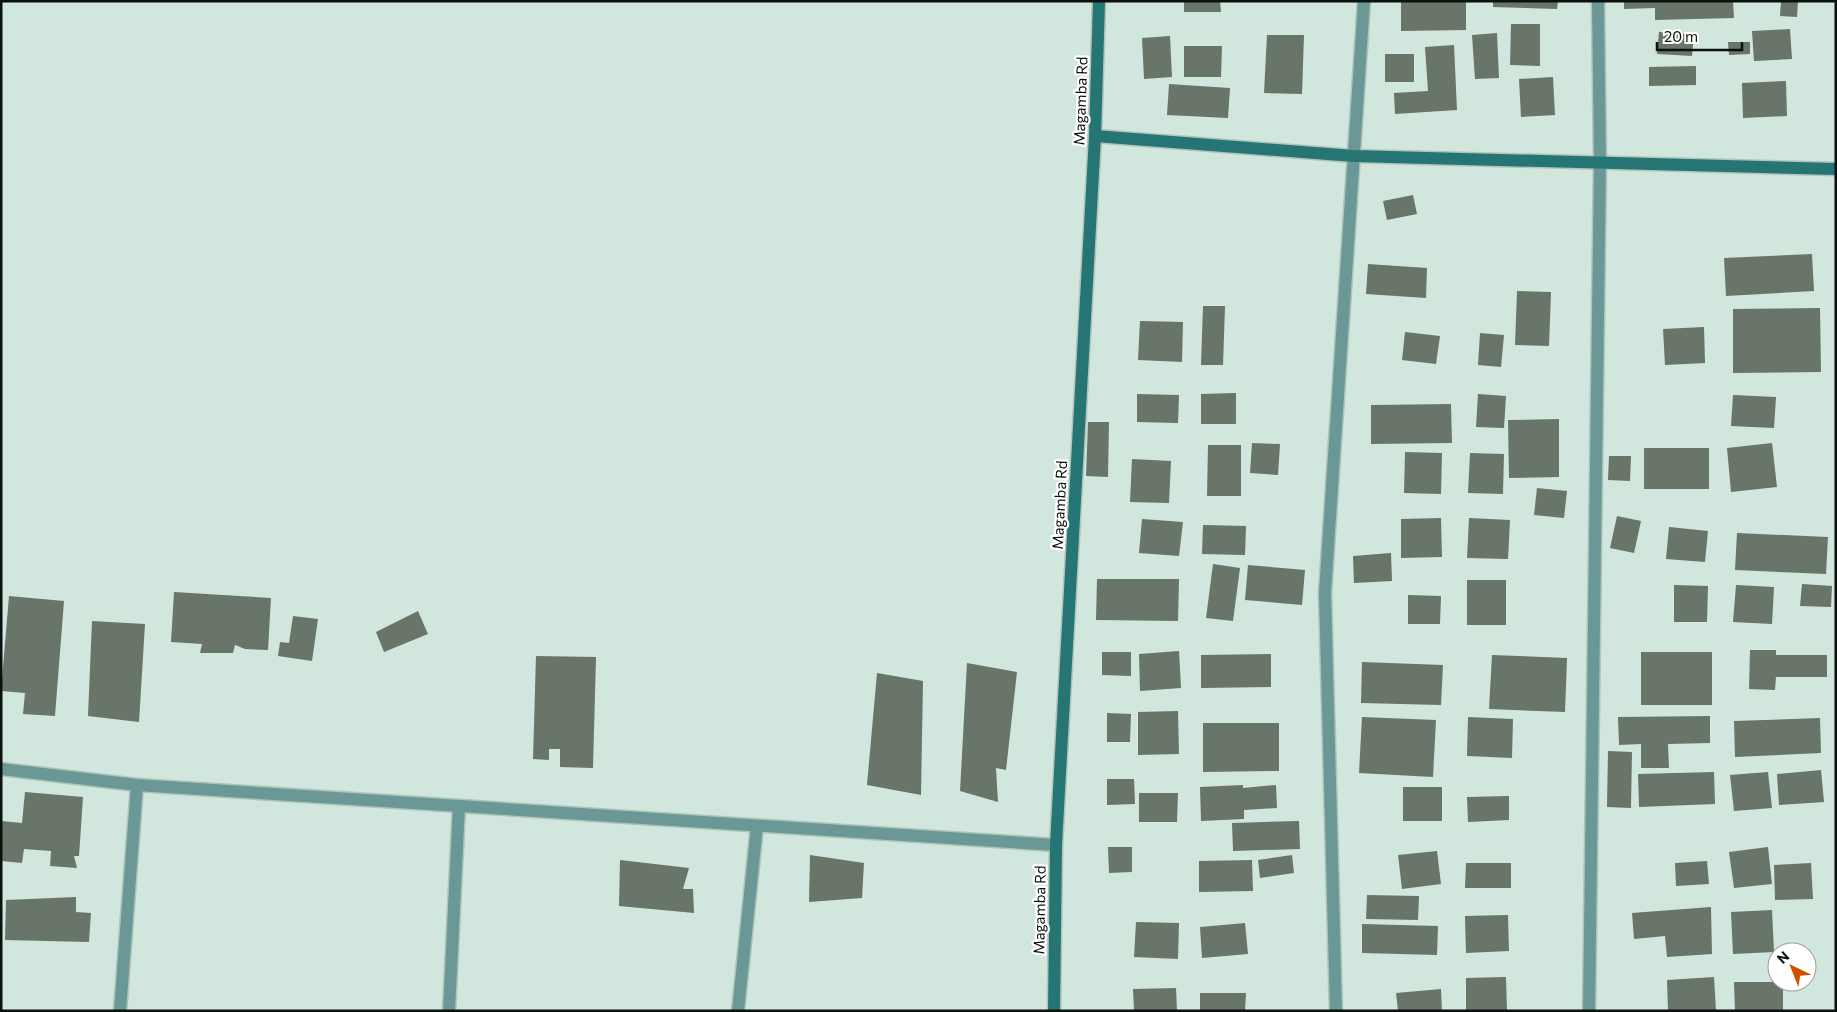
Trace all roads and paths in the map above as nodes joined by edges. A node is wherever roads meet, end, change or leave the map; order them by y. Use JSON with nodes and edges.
{"nodes":[{"id":1,"x":1098,"y":1,"type":"edge"},
{"id":2,"x":1364,"y":1,"type":"edge"},
{"id":3,"x":1598,"y":1,"type":"edge"},
{"id":4,"x":1095,"y":136,"type":"junction"},
{"id":5,"x":1354,"y":156,"type":"junction"},
{"id":6,"x":1600,"y":162,"type":"junction"},
{"id":7,"x":1836,"y":170,"type":"edge"},
{"id":8,"x":1,"y":769,"type":"edge"},
{"id":9,"x":137,"y":785,"type":"junction"},
{"id":10,"x":459,"y":806,"type":"junction"},
{"id":11,"x":757,"y":826,"type":"junction"},
{"id":12,"x":1056,"y":845,"type":"junction"},
{"id":13,"x":120,"y":1011,"type":"edge"},
{"id":14,"x":449,"y":1011,"type":"edge"},
{"id":15,"x":738,"y":1011,"type":"edge"},
{"id":16,"x":1054,"y":1011,"type":"edge"},
{"id":17,"x":1336,"y":1011,"type":"edge"},
{"id":18,"x":1589,"y":1011,"type":"edge"}],
"edges":[{"from":1,"to":4,"type":"street","name":"Magamba Rd"},
{"from":2,"to":5,"type":"street"},
{"from":3,"to":6,"type":"street"},
{"from":4,"to":5,"type":"street"},
{"from":4,"to":12,"type":"street","name":"Magamba Rd"},
{"from":5,"to":6,"type":"street"},
{"from":5,"to":17,"type":"street"},
{"from":6,"to":7,"type":"street"},
{"from":6,"to":18,"type":"street"},
{"from":8,"to":9,"type":"street"},
{"from":9,"to":10,"type":"street"},
{"from":9,"to":13,"type":"street"},
{"from":10,"to":11,"type":"street"},
{"from":10,"to":14,"type":"street"},
{"from":11,"to":12,"type":"street"},
{"from":11,"to":15,"type":"street"},
{"from":12,"to":16,"type":"street","name":"Magamba Rd"}]}
